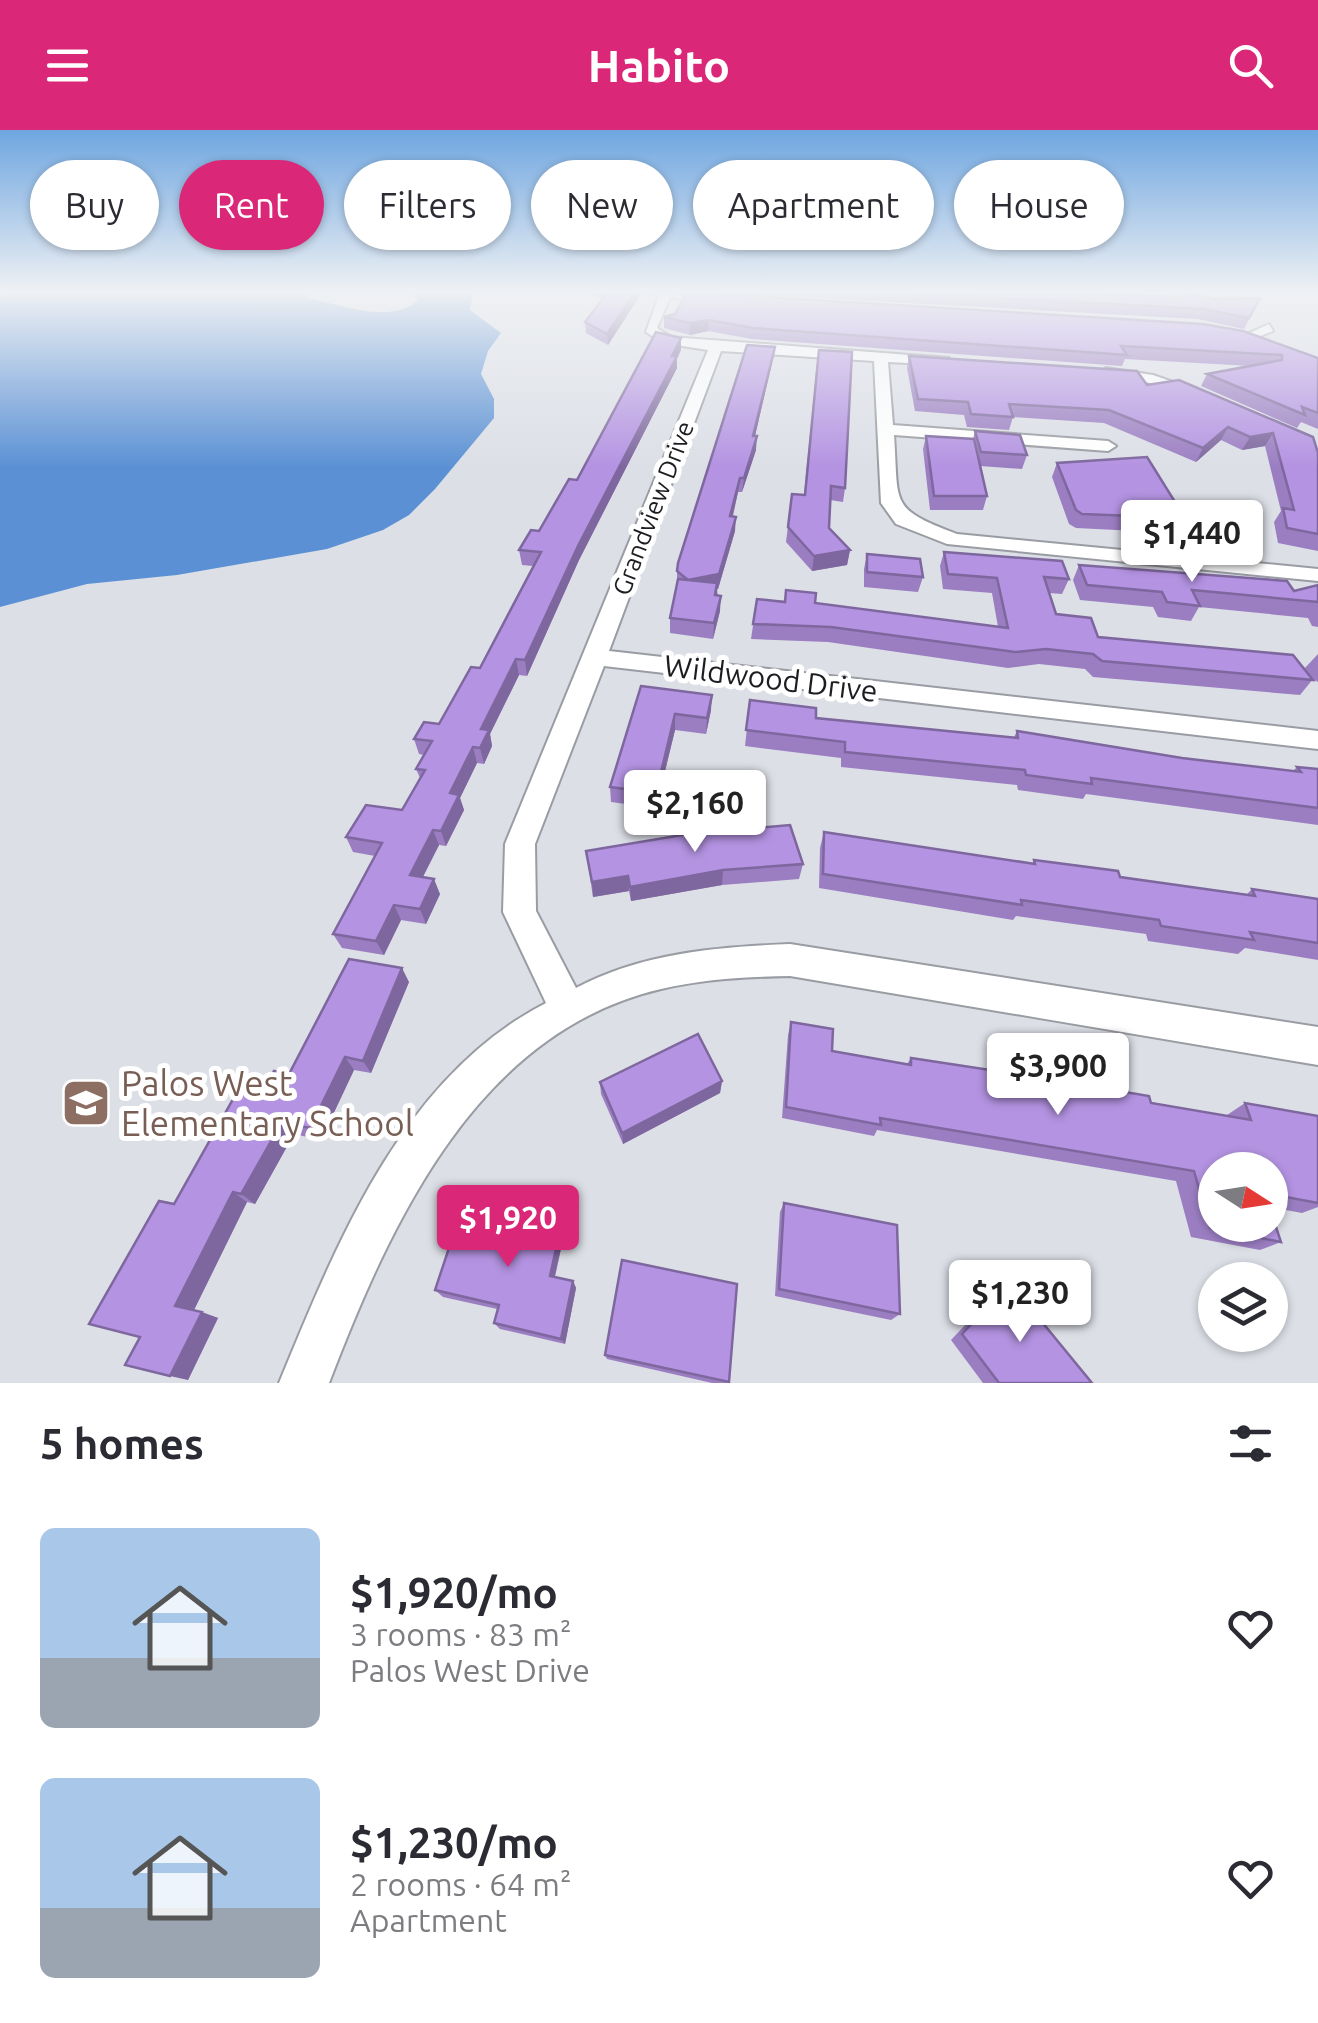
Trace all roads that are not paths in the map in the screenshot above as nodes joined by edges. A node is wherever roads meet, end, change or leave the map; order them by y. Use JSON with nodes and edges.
{"nodes":[{"id":1,"x":715,"y":350,"type":"edge"},
{"id":2,"x":773,"y":350,"type":"edge"},
{"id":3,"x":880,"y":357,"type":"junction"},
{"id":4,"x":960,"y":362,"type":"edge"},
{"id":5,"x":1079,"y":370,"type":"edge"},
{"id":6,"x":1216,"y":402,"type":"edge"},
{"id":7,"x":884,"y":429,"type":"junction"},
{"id":8,"x":1108,"y":446,"type":"dead end"},
{"id":9,"x":1318,"y":575,"type":"edge"},
{"id":10,"x":595,"y":658,"type":"junction"},
{"id":11,"x":1318,"y":740,"type":"edge"},
{"id":12,"x":566,"y":1006,"type":"junction"},
{"id":13,"x":1318,"y":1046,"type":"edge"},
{"id":14,"x":304,"y":1383,"type":"edge"}],
"edges":[{"from":1,"to":10,"type":"street","name":"Grandview Drive"},
{"from":2,"to":3,"type":"street"},
{"from":3,"to":4,"type":"street"},
{"from":3,"to":7,"type":"street"},
{"from":5,"to":6,"type":"street"},
{"from":7,"to":8,"type":"street"},
{"from":7,"to":9,"type":"street"},
{"from":10,"to":11,"type":"street","name":"Wildwood Drive"},
{"from":10,"to":12,"type":"street"},
{"from":12,"to":13,"type":"street"},
{"from":12,"to":14,"type":"street"}]}
